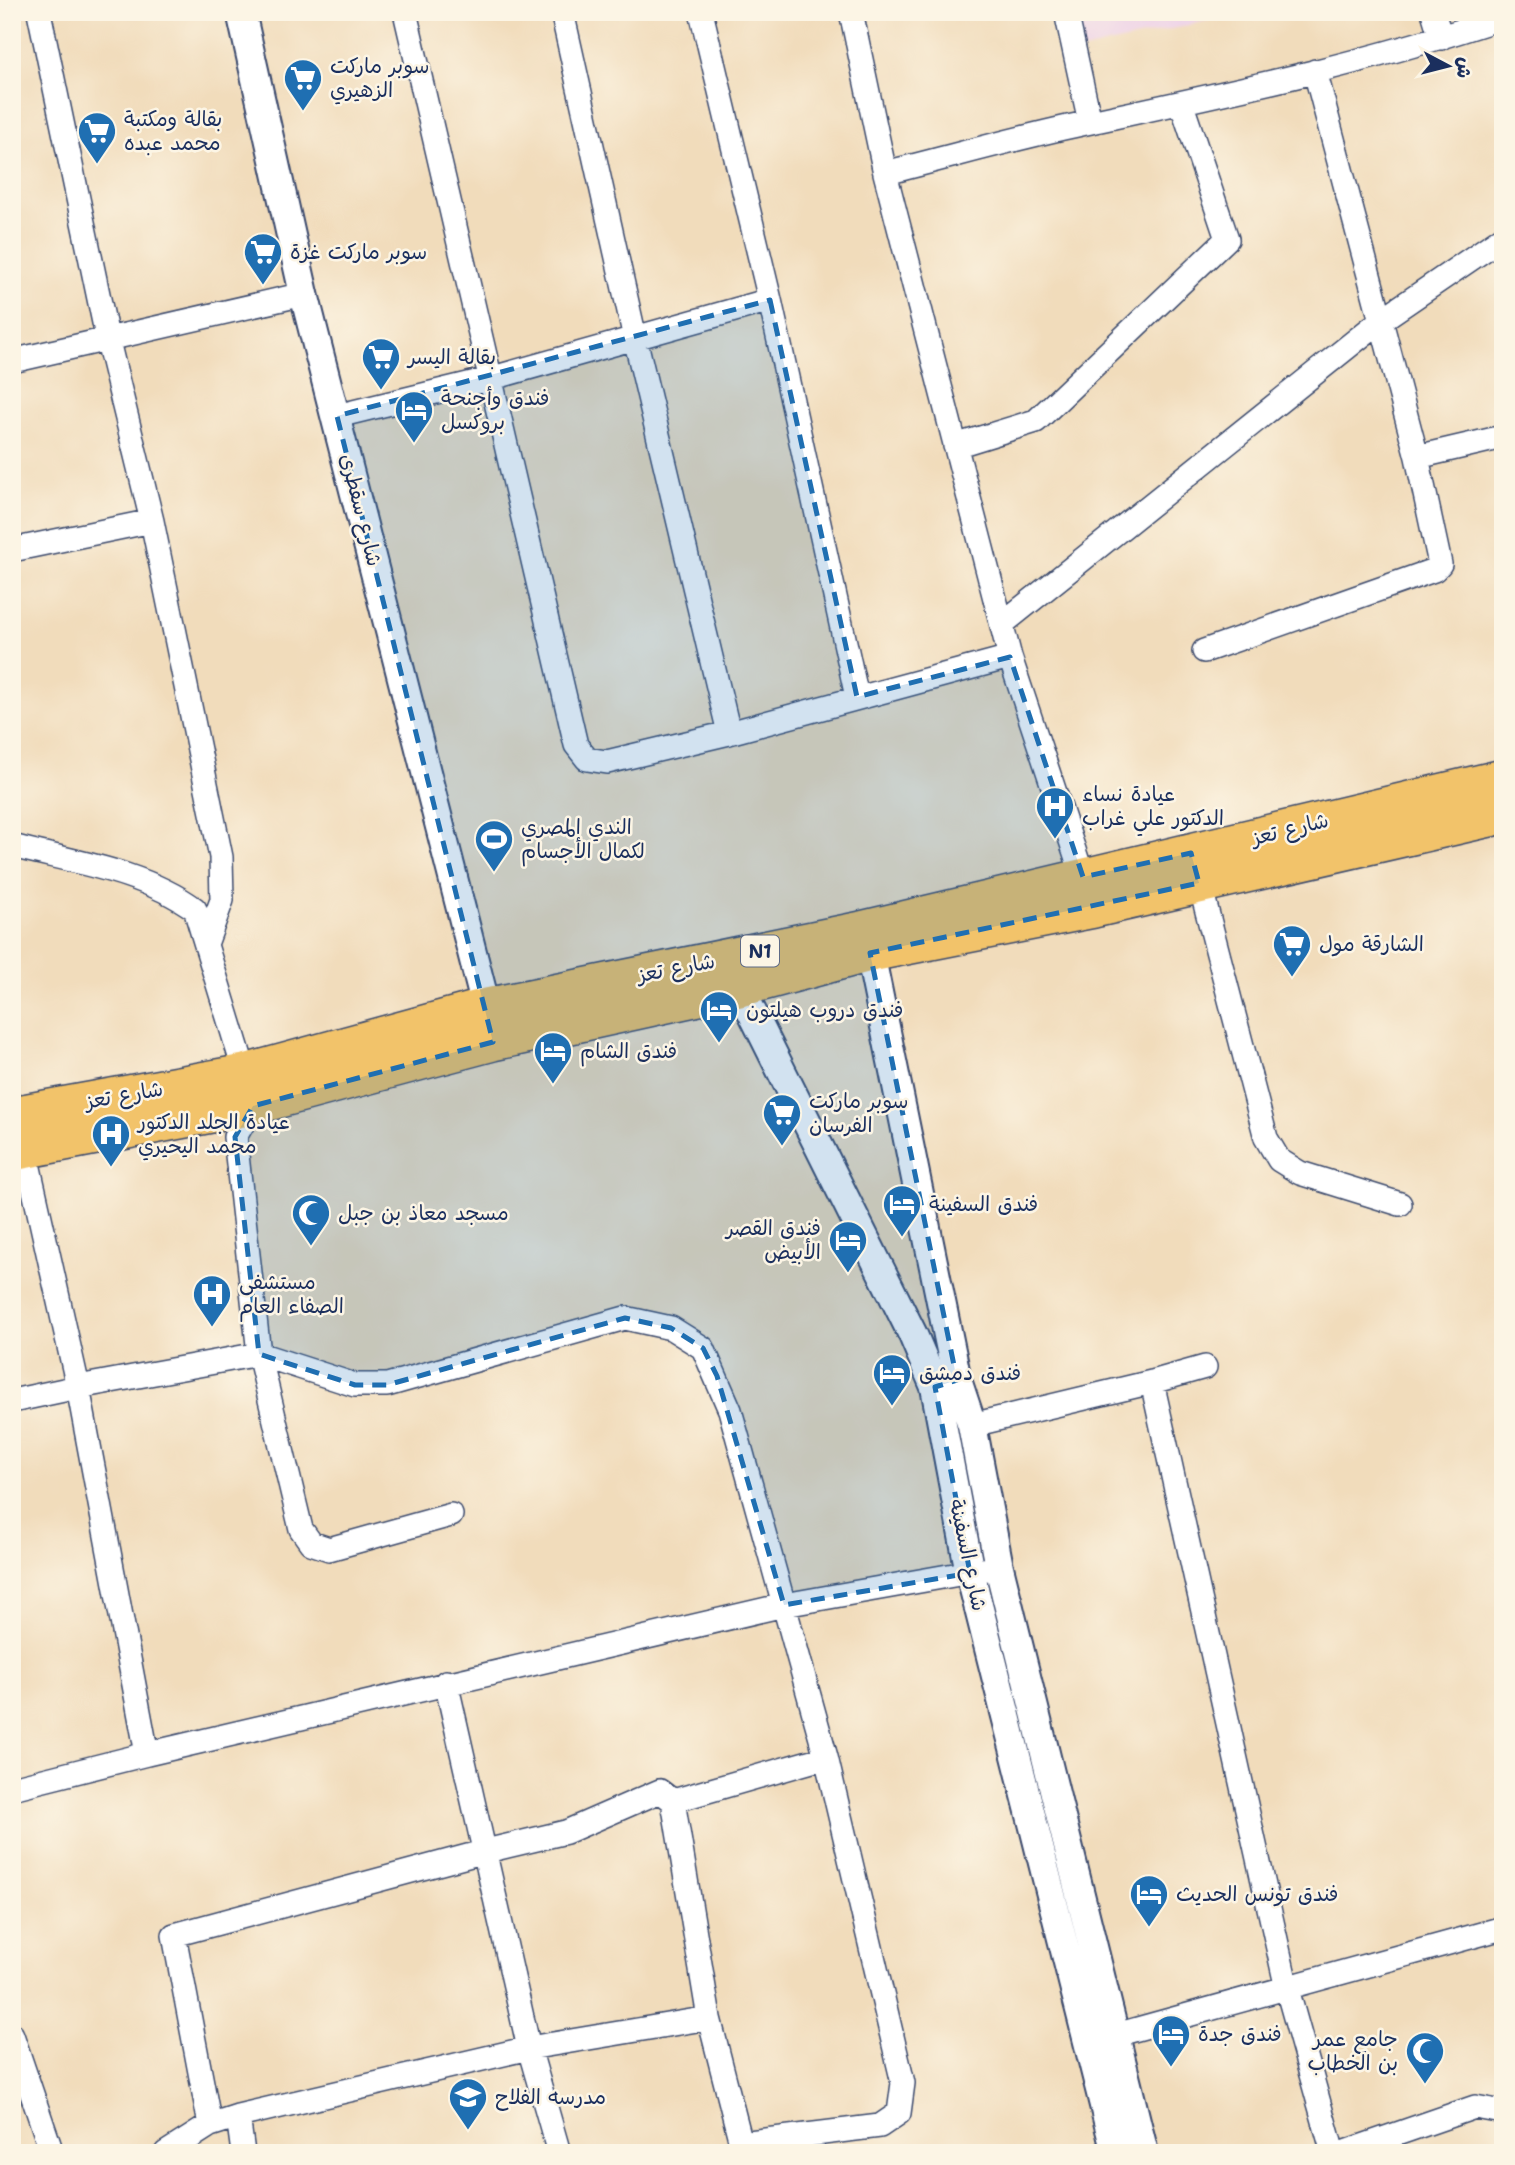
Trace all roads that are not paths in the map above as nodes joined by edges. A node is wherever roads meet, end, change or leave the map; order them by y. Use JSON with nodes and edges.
{"nodes":[{"id":1,"x":39,"y":12,"type":"edge"},
{"id":2,"x":241,"y":12,"type":"edge"},
{"id":3,"x":405,"y":12,"type":"edge"},
{"id":4,"x":562,"y":12,"type":"edge"},
{"id":5,"x":701,"y":12,"type":"edge"},
{"id":6,"x":850,"y":12,"type":"edge"},
{"id":7,"x":1066,"y":12,"type":"edge"},
{"id":8,"x":1433,"y":12,"type":"edge"},
{"id":9,"x":1503,"y":17,"type":"edge"},
{"id":10,"x":1441,"y":38,"type":"junction"},
{"id":11,"x":1315,"y":71,"type":"junction"},
{"id":12,"x":1182,"y":105,"type":"junction"},
{"id":13,"x":1090,"y":122,"type":"junction"},
{"id":14,"x":885,"y":173,"type":"junction"},
{"id":15,"x":1503,"y":237,"type":"edge"},
{"id":16,"x":304,"y":294,"type":"junction"},
{"id":17,"x":770,"y":300,"type":"junction"},
{"id":18,"x":1380,"y":321,"type":"junction"},
{"id":19,"x":107,"y":337,"type":"junction"},
{"id":20,"x":635,"y":338,"type":"junction"},
{"id":21,"x":12,"y":361,"type":"edge"},
{"id":22,"x":489,"y":379,"type":"junction"},
{"id":23,"x":337,"y":416,"type":"junction"},
{"id":24,"x":1503,"y":437,"type":"edge"},
{"id":25,"x":955,"y":446,"type":"junction"},
{"id":26,"x":1417,"y":457,"type":"junction"},
{"id":27,"x":152,"y":521,"type":"junction"},
{"id":28,"x":12,"y":550,"type":"edge"},
{"id":29,"x":1002,"y":624,"type":"junction"},
{"id":30,"x":1204,"y":651,"type":"dead end"},
{"id":31,"x":1010,"y":657,"type":"junction"},
{"id":32,"x":857,"y":697,"type":"junction"},
{"id":33,"x":729,"y":733,"type":"junction"},
{"id":34,"x":1503,"y":778,"type":"edge"},
{"id":35,"x":1503,"y":816,"type":"edge"},
{"id":36,"x":12,"y":846,"type":"edge"},
{"id":37,"x":1195,"y":868,"type":"junction"},
{"id":38,"x":1083,"y":877,"type":"junction"},
{"id":39,"x":206,"y":944,"type":"junction"},
{"id":40,"x":870,"y":953,"type":"junction"},
{"id":41,"x":740,"y":988,"type":"junction"},
{"id":42,"x":486,"y":1007,"type":"junction"},
{"id":43,"x":492,"y":1042,"type":"junction"},
{"id":44,"x":249,"y":1089,"type":"junction"},
{"id":45,"x":14,"y":1115,"type":"edge"},
{"id":46,"x":224,"y":1126,"type":"junction"},
{"id":47,"x":19,"y":1151,"type":"edge"},
{"id":48,"x":1400,"y":1204,"type":"dead end"},
{"id":49,"x":259,"y":1354,"type":"junction"},
{"id":50,"x":1205,"y":1367,"type":"dead end"},
{"id":51,"x":1152,"y":1382,"type":"junction"},
{"id":52,"x":946,"y":1383,"type":"junction"},
{"id":53,"x":78,"y":1387,"type":"junction"},
{"id":54,"x":12,"y":1401,"type":"edge"},
{"id":55,"x":972,"y":1425,"type":"junction"},
{"id":56,"x":452,"y":1515,"type":"dead end"},
{"id":57,"x":999,"y":1567,"type":"junction"},
{"id":58,"x":970,"y":1573,"type":"junction"},
{"id":59,"x":784,"y":1605,"type":"junction"},
{"id":60,"x":446,"y":1682,"type":"junction"},
{"id":61,"x":147,"y":1754,"type":"junction"},
{"id":62,"x":826,"y":1757,"type":"junction"},
{"id":63,"x":12,"y":1788,"type":"edge"},
{"id":64,"x":673,"y":1801,"type":"junction"},
{"id":65,"x":486,"y":1851,"type":"junction"},
{"id":66,"x":1503,"y":1928,"type":"edge"},
{"id":67,"x":1287,"y":1989,"type":"junction"},
{"id":68,"x":709,"y":2018,"type":"junction"},
{"id":69,"x":12,"y":2035,"type":"edge"},
{"id":70,"x":1102,"y":2039,"type":"junction"},
{"id":71,"x":529,"y":2049,"type":"junction"},
{"id":72,"x":1503,"y":2112,"type":"edge"},
{"id":73,"x":238,"y":2116,"type":"junction"},
{"id":74,"x":210,"y":2125,"type":"junction"},
{"id":75,"x":742,"y":2148,"type":"edge"},
{"id":76,"x":52,"y":2153,"type":"edge"},
{"id":77,"x":166,"y":2153,"type":"edge"},
{"id":78,"x":243,"y":2153,"type":"edge"},
{"id":79,"x":559,"y":2153,"type":"edge"},
{"id":80,"x":1116,"y":2153,"type":"edge"},
{"id":81,"x":1144,"y":2153,"type":"edge"},
{"id":82,"x":1333,"y":2153,"type":"edge"},
{"id":83,"x":1342,"y":2153,"type":"edge"}],
"edges":[{"from":1,"to":19,"type":"street"},
{"from":2,"to":16,"type":"street","name":"شارع سقطرى"},
{"from":3,"to":22,"type":"street"},
{"from":4,"to":20,"type":"street"},
{"from":5,"to":17,"type":"street"},
{"from":6,"to":14,"type":"street"},
{"from":7,"to":13,"type":"street"},
{"from":8,"to":10,"type":"street"},
{"from":9,"to":10,"type":"street"},
{"from":10,"to":11,"type":"street"},
{"from":11,"to":12,"type":"street"},
{"from":11,"to":18,"type":"street"},
{"from":12,"to":13,"type":"street"},
{"from":12,"to":25,"type":"street"},
{"from":13,"to":14,"type":"street"},
{"from":14,"to":25,"type":"street"},
{"from":15,"to":18,"type":"street"},
{"from":16,"to":19,"type":"street"},
{"from":16,"to":23,"type":"street","name":"شارع سقطرى"},
{"from":17,"to":20,"type":"street"},
{"from":17,"to":32,"type":"street"},
{"from":18,"to":26,"type":"street"},
{"from":18,"to":29,"type":"street"},
{"from":19,"to":21,"type":"street"},
{"from":19,"to":27,"type":"street"},
{"from":20,"to":22,"type":"street"},
{"from":20,"to":33,"type":"street"},
{"from":22,"to":23,"type":"street"},
{"from":22,"to":33,"type":"street"},
{"from":23,"to":42,"type":"street","name":"شارع سقطرى"},
{"from":24,"to":26,"type":"street"},
{"from":25,"to":29,"type":"street"},
{"from":26,"to":30,"type":"street"},
{"from":27,"to":28,"type":"street"},
{"from":27,"to":39,"type":"street"},
{"from":29,"to":31,"type":"street"},
{"from":31,"to":32,"type":"street"},
{"from":31,"to":38,"type":"street"},
{"from":32,"to":33,"type":"street"},
{"from":34,"to":37,"type":"highway","name":"شارع تعز","number":"N1"},
{"from":35,"to":37,"type":"highway","name":"شارع تعز","number":"N1"},
{"from":36,"to":39,"type":"street"},
{"from":37,"to":38,"type":"highway","name":"شارع تعز","number":"N1"},
{"from":37,"to":40,"type":"highway","name":"شارع تعز","number":"N1"},
{"from":37,"to":48,"type":"street"},
{"from":38,"to":42,"type":"highway","name":"شارع تعز","number":"N1"},
{"from":39,"to":44,"type":"street"},
{"from":40,"to":41,"type":"highway","name":"شارع تعز","number":"N1"},
{"from":40,"to":52,"type":"street","name":"شارع السفينة"},
{"from":41,"to":43,"type":"highway","name":"شارع تعز","number":"N1"},
{"from":41,"to":52,"type":"street","name":"شارع السفينة"},
{"from":42,"to":43,"type":"highway"},
{"from":42,"to":44,"type":"highway","name":"شارع تعز","number":"N1"},
{"from":43,"to":44,"type":"highway","name":"شارع تعز","number":"N1"},
{"from":44,"to":45,"type":"highway","name":"شارع تعز","number":"N1"},
{"from":44,"to":46,"type":"highway","name":"شارع تعز","number":"N1"},
{"from":45,"to":47,"type":"highway"},
{"from":46,"to":47,"type":"highway","name":"شارع تعز","number":"N1"},
{"from":46,"to":49,"type":"street"},
{"from":47,"to":53,"type":"street"},
{"from":49,"to":53,"type":"street"},
{"from":49,"to":56,"type":"street"},
{"from":49,"to":59,"type":"street"},
{"from":50,"to":51,"type":"street"},
{"from":51,"to":55,"type":"street"},
{"from":51,"to":67,"type":"street"},
{"from":52,"to":55,"type":"street","name":"شارع السفينة"},
{"from":52,"to":58,"type":"street","name":"شارع السفينة"},
{"from":53,"to":54,"type":"street"},
{"from":53,"to":61,"type":"street"},
{"from":55,"to":57,"type":"street","name":"شارع السفينة"},
{"from":57,"to":58,"type":"street"},
{"from":57,"to":70,"type":"street","name":"شارع السفينة"},
{"from":58,"to":59,"type":"street"},
{"from":58,"to":70,"type":"street","name":"شارع السفينة"},
{"from":59,"to":60,"type":"street"},
{"from":59,"to":62,"type":"street"},
{"from":60,"to":61,"type":"street"},
{"from":60,"to":65,"type":"street"},
{"from":61,"to":63,"type":"street"},
{"from":62,"to":64,"type":"street"},
{"from":62,"to":75,"type":"street"},
{"from":64,"to":65,"type":"street"},
{"from":64,"to":68,"type":"street"},
{"from":65,"to":71,"type":"street"},
{"from":65,"to":74,"type":"street"},
{"from":66,"to":67,"type":"street"},
{"from":67,"to":70,"type":"street"},
{"from":67,"to":82,"type":"street"},
{"from":68,"to":71,"type":"street"},
{"from":68,"to":75,"type":"street"},
{"from":69,"to":76,"type":"street"},
{"from":70,"to":80,"type":"street","name":"شارع السفينة"},
{"from":70,"to":81,"type":"street","name":"شارع السفينة"},
{"from":71,"to":73,"type":"street"},
{"from":71,"to":79,"type":"street"},
{"from":72,"to":83,"type":"street"},
{"from":73,"to":74,"type":"street"},
{"from":73,"to":78,"type":"street"},
{"from":74,"to":77,"type":"street"}]}
